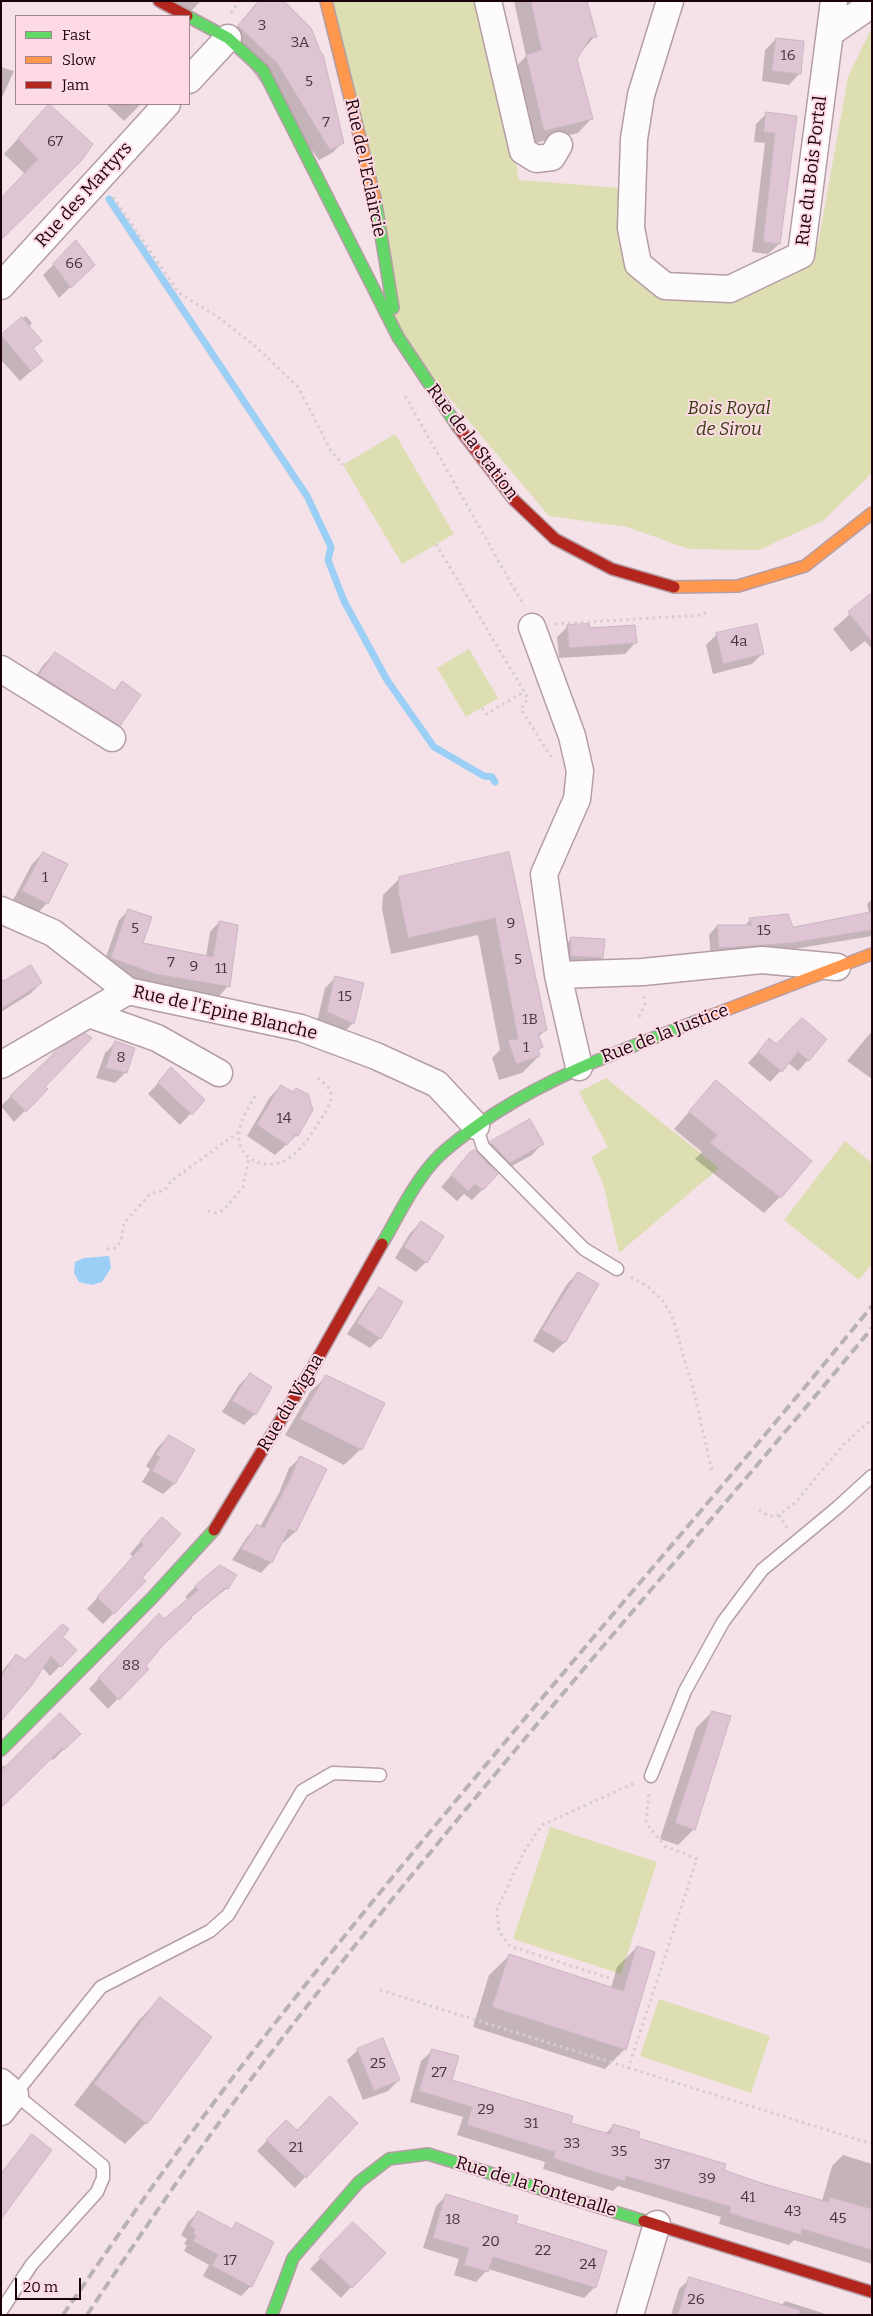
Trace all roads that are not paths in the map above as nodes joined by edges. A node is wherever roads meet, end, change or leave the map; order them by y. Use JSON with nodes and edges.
{"nodes":[{"id":1,"x":159,"y":1,"type":"edge"},
{"id":2,"x":326,"y":1,"type":"edge"},
{"id":3,"x":488,"y":1,"type":"edge"},
{"id":4,"x":670,"y":1,"type":"edge"},
{"id":5,"x":834,"y":1,"type":"edge"},
{"id":6,"x":867,"y":1,"type":"edge"},
{"id":7,"x":184,"y":15,"type":"edge"},
{"id":8,"x":190,"y":18,"type":"edge"},
{"id":9,"x":830,"y":33,"type":"junction"},
{"id":10,"x":228,"y":38,"type":"junction"},
{"id":11,"x":190,"y":79,"type":"edge"},
{"id":12,"x":166,"y":105,"type":"edge"},
{"id":13,"x":559,"y":145,"type":"dead end"},
{"id":14,"x":1,"y":286,"type":"edge"},
{"id":15,"x":398,"y":337,"type":"junction"},
{"id":16,"x":872,"y":513,"type":"edge"},
{"id":17,"x":532,"y":627,"type":"road end"},
{"id":18,"x":1,"y":669,"type":"edge"},
{"id":19,"x":112,"y":738,"type":"dead end"},
{"id":20,"x":1,"y":910,"type":"edge"},
{"id":21,"x":872,"y":954,"type":"edge"},
{"id":22,"x":837,"y":967,"type":"junction"},
{"id":23,"x":558,"y":975,"type":"junction"},
{"id":24,"x":128,"y":991,"type":"junction"},
{"id":25,"x":89,"y":1014,"type":"junction"},
{"id":26,"x":1,"y":1065,"type":"edge"},
{"id":27,"x":579,"y":1067,"type":"junction"},
{"id":28,"x":219,"y":1073,"type":"dead end"},
{"id":29,"x":476,"y":1126,"type":"junction"},
{"id":30,"x":617,"y":1269,"type":"road end"},
{"id":31,"x":872,"y":1476,"type":"edge"},
{"id":32,"x":1,"y":1750,"type":"edge"},
{"id":33,"x":380,"y":1775,"type":"dead end"},
{"id":34,"x":651,"y":1776,"type":"road end"},
{"id":35,"x":6,"y":2096,"type":"edge"},
{"id":36,"x":657,"y":2224,"type":"junction"},
{"id":37,"x":872,"y":2292,"type":"edge"},
{"id":38,"x":1,"y":2311,"type":"edge"},
{"id":39,"x":272,"y":2315,"type":"edge"},
{"id":40,"x":630,"y":2315,"type":"edge"}],
"edges":[{"from":1,"to":7,"type":"street","name":"Rue de la Station"},
{"from":2,"to":15,"type":"street","name":"Rue de l'Eclaircie"},
{"from":3,"to":13,"type":"street"},
{"from":4,"to":9,"type":"street","name":"Rue du Bois Portal"},
{"from":5,"to":9,"type":"street","name":"Rue du Bois Portal"},
{"from":6,"to":9,"type":"street"},
{"from":8,"to":10,"type":"street","name":"Rue de la Station"},
{"from":10,"to":11,"type":"street"},
{"from":10,"to":15,"type":"street","name":"Rue de la Station"},
{"from":12,"to":14,"type":"street","name":"Rue des Martyrs"},
{"from":15,"to":16,"type":"street","name":"Rue de la Station"},
{"from":17,"to":23,"type":"street","name":"Rue de la Justice"},
{"from":18,"to":19,"type":"street"},
{"from":20,"to":24,"type":"street","name":"Rue de l'Epine Blanche"},
{"from":21,"to":22,"type":"street","name":"Rue de la Justice"},
{"from":22,"to":23,"type":"street","name":"Rue de la Justice"},
{"from":22,"to":27,"type":"street","name":"Rue de la Justice"},
{"from":23,"to":27,"type":"street","name":"Rue de la Justice"},
{"from":24,"to":25,"type":"street"},
{"from":24,"to":29,"type":"street","name":"Rue de l'Epine Blanche"},
{"from":25,"to":26,"type":"street"},
{"from":25,"to":28,"type":"street","name":"Rue de l'Epine Blanche"},
{"from":27,"to":29,"type":"street","name":"Rue du Vigna"},
{"from":29,"to":30,"type":"lane"},
{"from":29,"to":32,"type":"street","name":"Rue du Vigna"},
{"from":31,"to":34,"type":"lane"},
{"from":33,"to":35,"type":"lane"},
{"from":35,"to":38,"type":"lane"},
{"from":36,"to":37,"type":"street","name":"Rue de la Fontenalle"},
{"from":36,"to":39,"type":"street","name":"Rue de la Fontenalle"},
{"from":36,"to":40,"type":"street"}]}
